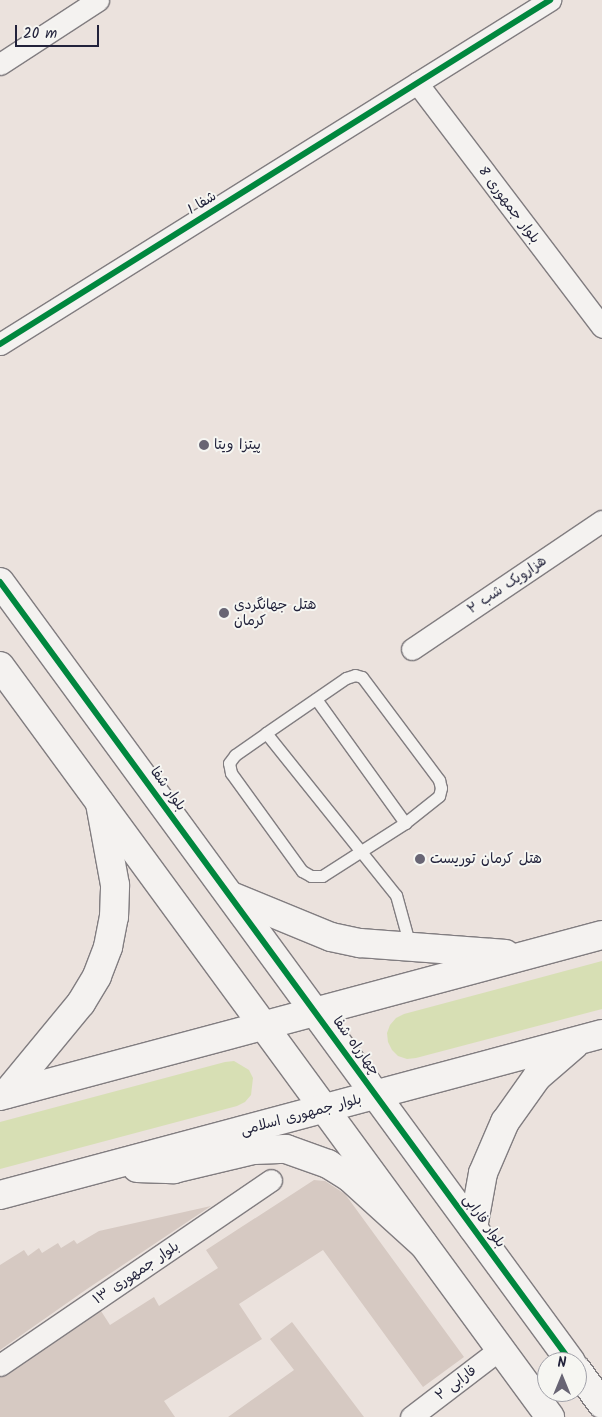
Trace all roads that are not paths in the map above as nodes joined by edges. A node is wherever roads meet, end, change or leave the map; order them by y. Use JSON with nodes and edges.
{"nodes":[{"id":1,"x":98,"y":0,"type":"edge"},
{"id":2,"x":550,"y":0,"type":"edge"},
{"id":3,"x":0,"y":64,"type":"edge"},
{"id":4,"x":417,"y":84,"type":"junction"},
{"id":5,"x":602,"y":326,"type":"edge"},
{"id":6,"x":0,"y":344,"type":"edge"},
{"id":7,"x":602,"y":521,"type":"edge"},
{"id":8,"x":0,"y":582,"type":"edge"},
{"id":9,"x":412,"y":649,"type":"dead end"},
{"id":10,"x":0,"y":666,"type":"edge"},
{"id":11,"x":316,"y":699,"type":"junction"},
{"id":12,"x":266,"y":733,"type":"junction"},
{"id":13,"x":100,"y":803,"type":"junction"},
{"id":14,"x":405,"y":823,"type":"junction"},
{"id":15,"x":360,"y":851,"type":"junction"},
{"id":16,"x":230,"y":896,"type":"junction"},
{"id":17,"x":602,"y":935,"type":"edge"},
{"id":18,"x":410,"y":946,"type":"junction"},
{"id":19,"x":524,"y":956,"type":"junction"},
{"id":20,"x":315,"y":1012,"type":"junction"},
{"id":21,"x":263,"y":1026,"type":"junction"},
{"id":22,"x":591,"y":1038,"type":"edge"},
{"id":23,"x":3,"y":1095,"type":"edge"},
{"id":24,"x":376,"y":1095,"type":"junction"},
{"id":25,"x":324,"y":1109,"type":"junction"},
{"id":26,"x":105,"y":1167,"type":"junction"},
{"id":27,"x":271,"y":1180,"type":"dead end"},
{"id":28,"x":0,"y":1195,"type":"edge"},
{"id":29,"x":473,"y":1228,"type":"junction"},
{"id":30,"x":423,"y":1244,"type":"junction"},
{"id":31,"x":500,"y":1349,"type":"junction"},
{"id":32,"x":564,"y":1352,"type":"edge"},
{"id":33,"x":0,"y":1365,"type":"edge"},
{"id":34,"x":587,"y":1384,"type":"edge"},
{"id":35,"x":602,"y":1404,"type":"edge"},
{"id":36,"x":411,"y":1417,"type":"edge"},
{"id":37,"x":550,"y":1417,"type":"edge"}],
"edges":[{"from":1,"to":3,"type":"street"},
{"from":2,"to":4,"type":"street","name":"شفا 1"},
{"from":4,"to":5,"type":"street","name":"بلوار جمهوری 8"},
{"from":4,"to":6,"type":"street","name":"شفا 1"},
{"from":7,"to":9,"type":"street","name":"هزارویک شب ۲"},
{"from":8,"to":16,"type":"main road","name":"بلوار شفا"},
{"from":10,"to":13,"type":"main road"},
{"from":11,"to":12,"type":"lane"},
{"from":11,"to":14,"type":"lane"},
{"from":11,"to":14,"type":"lane"},
{"from":12,"to":15,"type":"lane"},
{"from":12,"to":15,"type":"lane"},
{"from":13,"to":21,"type":"main road"},
{"from":13,"to":23,"type":"main road"},
{"from":14,"to":15,"type":"lane"},
{"from":15,"to":18,"type":"lane"},
{"from":16,"to":18,"type":"main road"},
{"from":16,"to":20,"type":"main road","name":"بلوار شفا"},
{"from":17,"to":19,"type":"main road"},
{"from":18,"to":19,"type":"main road"},
{"from":19,"to":20,"type":"main road"},
{"from":20,"to":21,"type":"main road"},
{"from":20,"to":24,"type":"main road","name":"چهارراه شفا"},
{"from":21,"to":23,"type":"main road"},
{"from":21,"to":25,"type":"main road"},
{"from":22,"to":24,"type":"main road","name":"بلوار جمهوری اسلامی"},
{"from":22,"to":29,"type":"main road"},
{"from":24,"to":25,"type":"main road","name":"بلوار جمهوری اسلامی"},
{"from":24,"to":29,"type":"main road","name":"بلوار فارابی"},
{"from":25,"to":26,"type":"main road","name":"بلوار جمهوری اسلامی"},
{"from":25,"to":30,"type":"main road"},
{"from":26,"to":28,"type":"main road","name":"بلوار جمهوری اسلامی"},
{"from":26,"to":30,"type":"main road"},
{"from":27,"to":33,"type":"street","name":"بلوار جمهوری ۱۳"},
{"from":29,"to":32,"type":"main road","name":"بلوار فارابی"},
{"from":30,"to":31,"type":"main road"},
{"from":31,"to":36,"type":"street","name":"فارابی ۲"},
{"from":31,"to":37,"type":"main road"},
{"from":34,"to":35,"type":"main road"}]}
